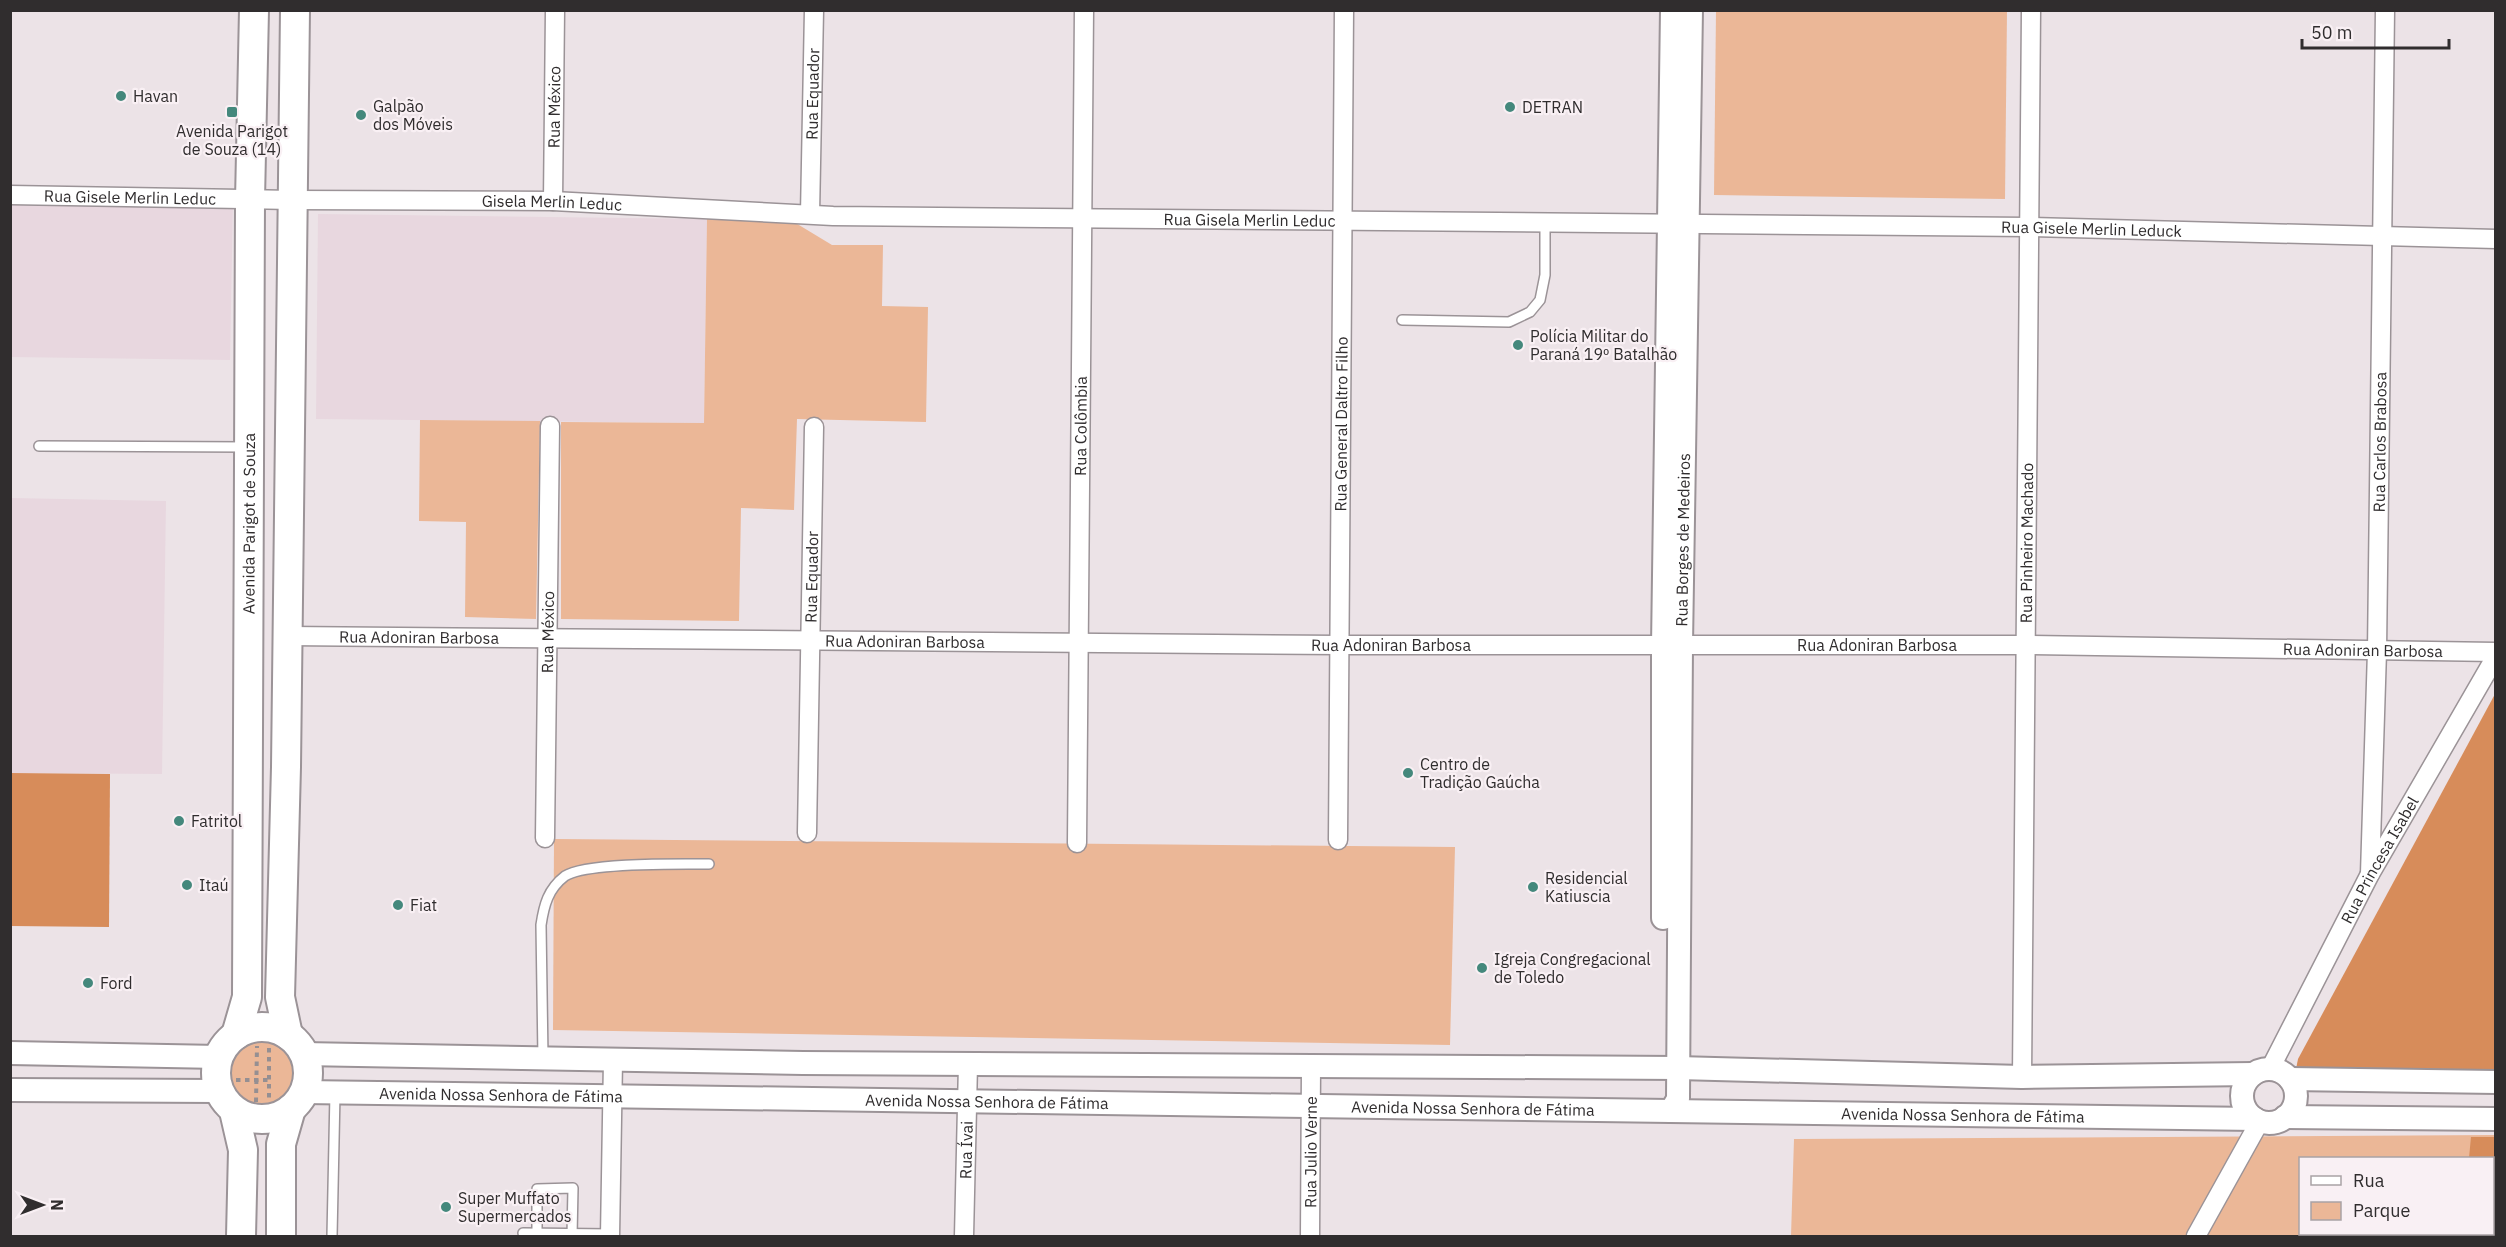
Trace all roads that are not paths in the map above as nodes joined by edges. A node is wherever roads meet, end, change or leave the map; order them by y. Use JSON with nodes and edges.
{"nodes":[{"id":1,"x":254,"y":10,"type":"edge"},
{"id":2,"x":295,"y":10,"type":"edge"},
{"id":3,"x":555,"y":10,"type":"edge"},
{"id":4,"x":814,"y":10,"type":"edge"},
{"id":5,"x":1084,"y":10,"type":"edge"},
{"id":6,"x":1344,"y":10,"type":"edge"},
{"id":7,"x":1672,"y":10,"type":"edge"},
{"id":8,"x":1691,"y":10,"type":"edge"},
{"id":9,"x":2031,"y":10,"type":"edge"},
{"id":10,"x":2385,"y":10,"type":"edge"},
{"id":11,"x":10,"y":195,"type":"edge"},
{"id":12,"x":250,"y":200,"type":"junction"},
{"id":13,"x":292,"y":201,"type":"junction"},
{"id":14,"x":553,"y":201,"type":"junction"},
{"id":15,"x":810,"y":214,"type":"junction"},
{"id":16,"x":1082,"y":218,"type":"junction"},
{"id":17,"x":1342,"y":221,"type":"junction"},
{"id":18,"x":1545,"y":223,"type":"junction"},
{"id":19,"x":1679,"y":225,"type":"junction"},
{"id":20,"x":2029,"y":227,"type":"junction"},
{"id":21,"x":2382,"y":237,"type":"junction"},
{"id":22,"x":2496,"y":239,"type":"edge"},
{"id":23,"x":1402,"y":320,"type":"dead end"},
{"id":24,"x":550,"y":426,"type":"dead end"},
{"id":25,"x":814,"y":427,"type":"dead end"},
{"id":26,"x":39,"y":446,"type":"dead end"},
{"id":27,"x":249,"y":447,"type":"junction"},
{"id":28,"x":287,"y":636,"type":"junction"},
{"id":29,"x":548,"y":638,"type":"junction"},
{"id":30,"x":810,"y":640,"type":"junction"},
{"id":31,"x":1079,"y":642,"type":"junction"},
{"id":32,"x":1339,"y":645,"type":"junction"},
{"id":33,"x":2026,"y":645,"type":"junction"},
{"id":34,"x":1672,"y":646,"type":"junction"},
{"id":35,"x":2377,"y":651,"type":"junction"},
{"id":36,"x":2496,"y":654,"type":"edge"},
{"id":37,"x":807,"y":833,"type":"dead end"},
{"id":38,"x":545,"y":838,"type":"dead end"},
{"id":39,"x":1338,"y":840,"type":"dead end"},
{"id":40,"x":1077,"y":843,"type":"dead end"},
{"id":41,"x":709,"y":864,"type":"dead end"},
{"id":42,"x":2370,"y":874,"type":"junction"},
{"id":43,"x":296,"y":1044,"type":"junction"},
{"id":44,"x":227,"y":1046,"type":"junction"},
{"id":45,"x":10,"y":1053,"type":"edge"},
{"id":46,"x":543,"y":1058,"type":"junction"},
{"id":47,"x":613,"y":1060,"type":"junction"},
{"id":48,"x":968,"y":1064,"type":"junction"},
{"id":49,"x":1311,"y":1067,"type":"junction"},
{"id":50,"x":1671,"y":1068,"type":"junction"},
{"id":51,"x":2262,"y":1071,"type":"junction"},
{"id":52,"x":2022,"y":1077,"type":"junction"},
{"id":53,"x":2290,"y":1079,"type":"junction"},
{"id":54,"x":2496,"y":1082,"type":"edge"},
{"id":55,"x":10,"y":1090,"type":"edge"},
{"id":56,"x":334,"y":1093,"type":"junction"},
{"id":57,"x":612,"y":1096,"type":"junction"},
{"id":58,"x":227,"y":1101,"type":"junction"},
{"id":59,"x":297,"y":1101,"type":"junction"},
{"id":60,"x":968,"y":1101,"type":"junction"},
{"id":61,"x":1311,"y":1106,"type":"junction"},
{"id":62,"x":1671,"y":1111,"type":"junction"},
{"id":63,"x":2285,"y":1117,"type":"junction"},
{"id":64,"x":2496,"y":1119,"type":"edge"},
{"id":65,"x":2258,"y":1120,"type":"junction"},
{"id":66,"x":523,"y":1233,"type":"dead end"},
{"id":67,"x":537,"y":1234,"type":"edge"},
{"id":68,"x":572,"y":1235,"type":"edge"},
{"id":69,"x":610,"y":1235,"type":"edge"},
{"id":70,"x":241,"y":1236,"type":"edge"},
{"id":71,"x":280,"y":1236,"type":"edge"},
{"id":72,"x":332,"y":1236,"type":"edge"},
{"id":73,"x":964,"y":1236,"type":"edge"},
{"id":74,"x":1310,"y":1236,"type":"edge"},
{"id":75,"x":2196,"y":1236,"type":"edge"}],
"edges":[{"from":1,"to":12,"type":"main road","name":"Avenida Parigot de Souza"},
{"from":2,"to":13,"type":"main road"},
{"from":3,"to":14,"type":"street","name":"Rua México"},
{"from":4,"to":15,"type":"street","name":"Rua Equador"},
{"from":5,"to":16,"type":"street","name":"Rua Colômbia"},
{"from":6,"to":17,"type":"street","name":"Rua General Daltro Filho"},
{"from":7,"to":19,"type":"street","name":"Rua Borges de Medeiros"},
{"from":8,"to":19,"type":"street","name":"Rua Borges de Medeiros"},
{"from":9,"to":20,"type":"street","name":"Rua Pinheiro Machado"},
{"from":10,"to":21,"type":"street","name":"Rua Carlos Brabosa"},
{"from":11,"to":12,"type":"street","name":"Rua Gisele Merlin Leduc"},
{"from":12,"to":13,"type":"street","name":"Rua Gisele Merlin Leduc"},
{"from":12,"to":27,"type":"main road","name":"Avenida Parigot de Souza"},
{"from":13,"to":14,"type":"street","name":"Gisela Merlin Leduc"},
{"from":13,"to":28,"type":"main road"},
{"from":14,"to":15,"type":"street","name":"Gisela Merlin Leduc"},
{"from":15,"to":16,"type":"street","name":"Rua Gisela Merlin Leduc"},
{"from":16,"to":17,"type":"street","name":"Rua Gisela Merlin Leduc"},
{"from":16,"to":31,"type":"street","name":"Rua Colômbia"},
{"from":17,"to":18,"type":"street","name":"Rua Gisela Merlin Leduc"},
{"from":17,"to":32,"type":"street","name":"Rua General Daltro Filho"},
{"from":18,"to":19,"type":"street","name":"Rua Gisela Merlin Leduc"},
{"from":18,"to":23,"type":"lane"},
{"from":19,"to":20,"type":"street","name":"Rua Gisele Merlin Leduck"},
{"from":19,"to":34,"type":"street","name":"Rua Borges de Medeiros"},
{"from":20,"to":21,"type":"street","name":"Rua Gisele Merlin Leduck"},
{"from":20,"to":33,"type":"street","name":"Rua Pinheiro Machado"},
{"from":21,"to":22,"type":"street","name":"Rua Gisele Merlin Leduck"},
{"from":21,"to":35,"type":"street","name":"Rua Carlos Brabosa"},
{"from":24,"to":29,"type":"street","name":"Rua México"},
{"from":25,"to":30,"type":"street","name":"Rua Equador"},
{"from":26,"to":27,"type":"lane"},
{"from":27,"to":44,"type":"main road","name":"Avenida Parigot de Souza"},
{"from":28,"to":29,"type":"street","name":"Rua Adoniran Barbosa"},
{"from":28,"to":43,"type":"main road"},
{"from":29,"to":30,"type":"street","name":"Rua Adoniran Barbosa"},
{"from":29,"to":38,"type":"street","name":"Rua México"},
{"from":30,"to":31,"type":"street","name":"Rua Adoniran Barbosa"},
{"from":30,"to":37,"type":"street","name":"Rua Equador"},
{"from":31,"to":32,"type":"street","name":"Rua Adoniran Barbosa"},
{"from":31,"to":40,"type":"street","name":"Rua Colômbia"},
{"from":32,"to":34,"type":"street","name":"Rua Adoniran Barbosa"},
{"from":32,"to":39,"type":"street","name":"Rua General Daltro Filho"},
{"from":33,"to":34,"type":"street","name":"Rua Adoniran Barbosa"},
{"from":33,"to":35,"type":"street","name":"Rua Adoniran Barbosa"},
{"from":33,"to":52,"type":"street","name":"Rua Pinheiro Machado"},
{"from":34,"to":50,"type":"street","name":"Rua Borges de Medeiros"},
{"from":35,"to":36,"type":"street","name":"Rua Adoniran Barbosa"},
{"from":35,"to":42,"type":"street","name":"Rua Carlos Brabosa"},
{"from":36,"to":42,"type":"street","name":"Rua Princesa Isabel"},
{"from":41,"to":46,"type":"lane"},
{"from":42,"to":51,"type":"street","name":"Rua Princesa Isabel"},
{"from":43,"to":44,"type":"main road"},
{"from":43,"to":46,"type":"street"},
{"from":43,"to":59,"type":"main road"},
{"from":44,"to":45,"type":"street"},
{"from":44,"to":58,"type":"main road","name":"Avenida Parigot de Souza"},
{"from":46,"to":47,"type":"street"},
{"from":47,"to":48,"type":"street"},
{"from":47,"to":57,"type":"street"},
{"from":48,"to":49,"type":"street"},
{"from":48,"to":60,"type":"street","name":"Rua Ívai"},
{"from":49,"to":50,"type":"street"},
{"from":49,"to":61,"type":"street","name":"Rua Julio Verne"},
{"from":50,"to":52,"type":"street"},
{"from":50,"to":62,"type":"street"},
{"from":51,"to":52,"type":"street"},
{"from":51,"to":53,"type":"street"},
{"from":51,"to":65,"type":"street"},
{"from":53,"to":54,"type":"street"},
{"from":53,"to":63,"type":"street"},
{"from":55,"to":58,"type":"street"},
{"from":56,"to":57,"type":"street","name":"Avenida Nossa Senhora de Fátima"},
{"from":56,"to":59,"type":"street","name":"Avenida Nossa Senhora de Fátima"},
{"from":56,"to":72,"type":"lane"},
{"from":57,"to":60,"type":"street","name":"Avenida Nossa Senhora de Fátima"},
{"from":57,"to":69,"type":"street"},
{"from":58,"to":59,"type":"main road"},
{"from":58,"to":70,"type":"main road","name":"Avenida Parigot de Souza"},
{"from":59,"to":71,"type":"main road"},
{"from":60,"to":61,"type":"street","name":"Avenida Nossa Senhora de Fátima"},
{"from":60,"to":73,"type":"street","name":"Rua Ívai"},
{"from":61,"to":62,"type":"street","name":"Avenida Nossa Senhora de Fátima"},
{"from":61,"to":74,"type":"street","name":"Rua Julio Verne"},
{"from":62,"to":65,"type":"street","name":"Avenida Nossa Senhora de Fátima"},
{"from":63,"to":64,"type":"street","name":"Avenida Nossa Senhora de Fátima"},
{"from":63,"to":65,"type":"street","name":"Avenida Nossa Senhora de Fátima"},
{"from":65,"to":75,"type":"street"},
{"from":66,"to":67,"type":"lane"},
{"from":67,"to":68,"type":"lane"},
{"from":67,"to":68,"type":"lane"},
{"from":68,"to":69,"type":"lane"}]}
